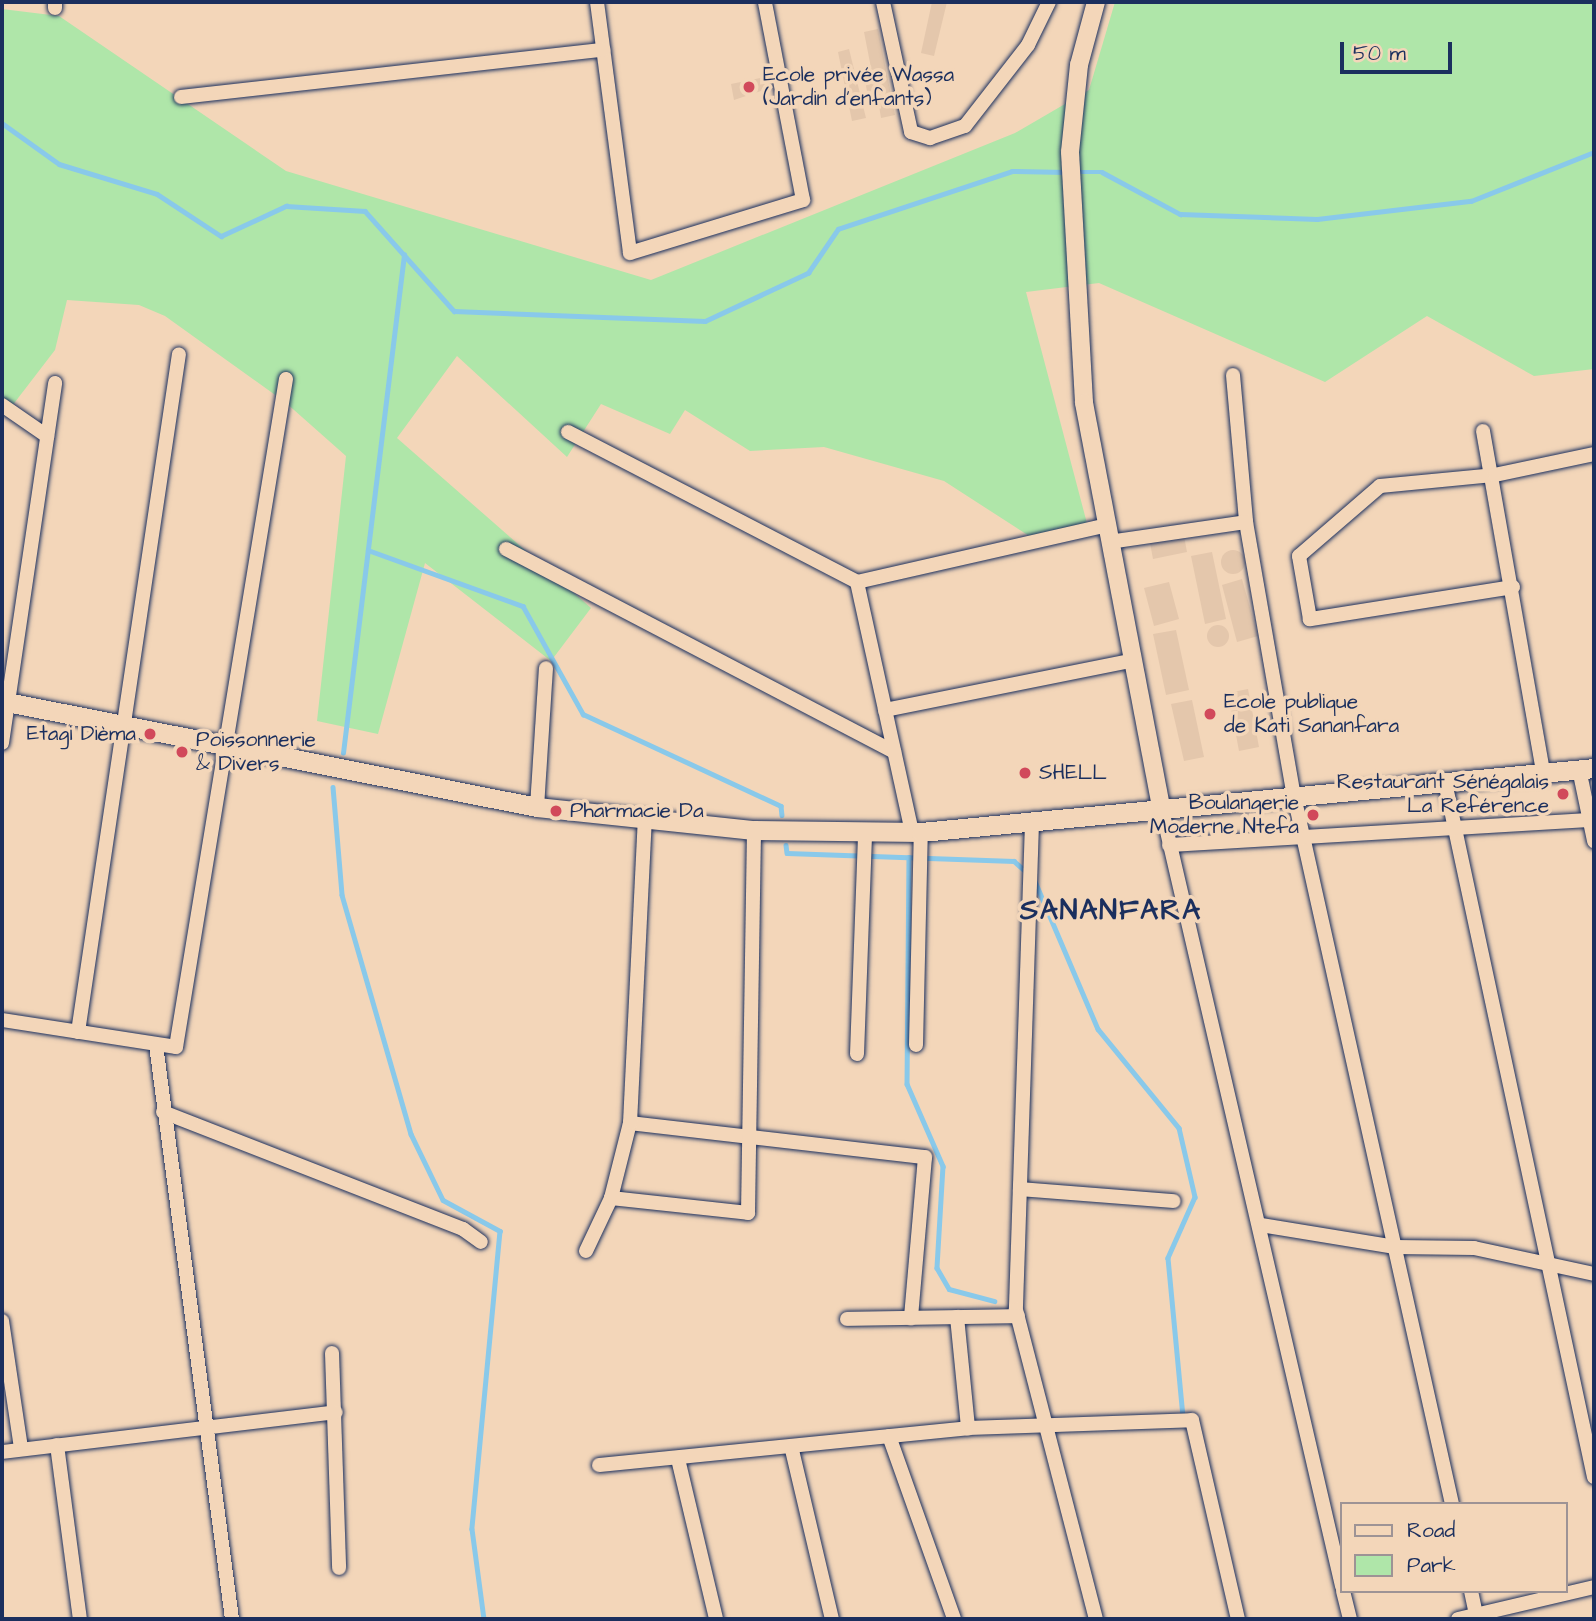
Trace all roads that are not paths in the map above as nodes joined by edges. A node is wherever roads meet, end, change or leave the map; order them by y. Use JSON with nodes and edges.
{"nodes":[{"id":1,"x":597,"y":2,"type":"edge"},
{"id":2,"x":765,"y":2,"type":"edge"},
{"id":3,"x":883,"y":2,"type":"edge"},
{"id":4,"x":1049,"y":2,"type":"edge"},
{"id":5,"x":1096,"y":2,"type":"edge"},
{"id":6,"x":603,"y":50,"type":"junction"},
{"id":7,"x":181,"y":97,"type":"dead end"},
{"id":8,"x":179,"y":354,"type":"dead end"},
{"id":9,"x":1233,"y":375,"type":"dead end"},
{"id":10,"x":286,"y":379,"type":"dead end"},
{"id":11,"x":55,"y":383,"type":"dead end"},
{"id":12,"x":2,"y":404,"type":"edge"},
{"id":13,"x":1483,"y":431,"type":"dead end"},
{"id":14,"x":568,"y":432,"type":"dead end"},
{"id":15,"x":47,"y":436,"type":"junction"},
{"id":16,"x":1594,"y":454,"type":"edge"},
{"id":17,"x":1495,"y":475,"type":"junction"},
{"id":18,"x":1245,"y":522,"type":"junction"},
{"id":19,"x":1107,"y":534,"type":"junction"},
{"id":20,"x":506,"y":549,"type":"dead end"},
{"id":21,"x":857,"y":582,"type":"junction"},
{"id":22,"x":1513,"y":587,"type":"junction"},
{"id":23,"x":1131,"y":661,"type":"junction"},
{"id":24,"x":545,"y":668,"type":"dead end"},
{"id":25,"x":5,"y":702,"type":"edge"},
{"id":26,"x":885,"y":710,"type":"junction"},
{"id":27,"x":123,"y":726,"type":"junction"},
{"id":28,"x":2,"y":743,"type":"edge"},
{"id":29,"x":226,"y":746,"type":"junction"},
{"id":30,"x":894,"y":752,"type":"junction"},
{"id":31,"x":1586,"y":768,"type":"edge"},
{"id":32,"x":1542,"y":772,"type":"junction"},
{"id":33,"x":1445,"y":782,"type":"junction"},
{"id":34,"x":1294,"y":796,"type":"junction"},
{"id":35,"x":537,"y":807,"type":"junction"},
{"id":36,"x":1162,"y":810,"type":"junction"},
{"id":37,"x":1592,"y":820,"type":"edge"},
{"id":38,"x":645,"y":821,"type":"junction"},
{"id":39,"x":1032,"y":823,"type":"junction"},
{"id":40,"x":1455,"y":828,"type":"junction"},
{"id":41,"x":754,"y":830,"type":"junction"},
{"id":42,"x":866,"y":831,"type":"junction"},
{"id":43,"x":916,"y":832,"type":"junction"},
{"id":44,"x":1304,"y":837,"type":"junction"},
{"id":45,"x":1594,"y":841,"type":"edge"},
{"id":46,"x":1170,"y":845,"type":"junction"},
{"id":47,"x":2,"y":1020,"type":"edge"},
{"id":48,"x":78,"y":1032,"type":"junction"},
{"id":49,"x":156,"y":1045,"type":"junction"},
{"id":50,"x":916,"y":1045,"type":"dead end"},
{"id":51,"x":857,"y":1054,"type":"dead end"},
{"id":52,"x":163,"y":1112,"type":"junction"},
{"id":53,"x":630,"y":1123,"type":"junction"},
{"id":54,"x":747,"y":1137,"type":"junction"},
{"id":55,"x":1020,"y":1189,"type":"junction"},
{"id":56,"x":611,"y":1198,"type":"junction"},
{"id":57,"x":1174,"y":1201,"type":"dead end"},
{"id":58,"x":1261,"y":1225,"type":"junction"},
{"id":59,"x":481,"y":1242,"type":"dead end"},
{"id":60,"x":1395,"y":1247,"type":"junction"},
{"id":61,"x":586,"y":1251,"type":"dead end"},
{"id":62,"x":1550,"y":1269,"type":"junction"},
{"id":63,"x":1594,"y":1275,"type":"edge"},
{"id":64,"x":1018,"y":1316,"type":"junction"},
{"id":65,"x":957,"y":1317,"type":"junction"},
{"id":66,"x":911,"y":1318,"type":"junction"},
{"id":67,"x":847,"y":1319,"type":"dead end"},
{"id":68,"x":2,"y":1321,"type":"edge"},
{"id":69,"x":332,"y":1353,"type":"dead end"},
{"id":70,"x":336,"y":1412,"type":"junction"},
{"id":71,"x":1047,"y":1427,"type":"junction"},
{"id":72,"x":968,"y":1428,"type":"junction"},
{"id":73,"x":207,"y":1430,"type":"junction"},
{"id":74,"x":889,"y":1436,"type":"junction"},
{"id":75,"x":57,"y":1445,"type":"junction"},
{"id":76,"x":21,"y":1448,"type":"junction"},
{"id":77,"x":792,"y":1450,"type":"junction"},
{"id":78,"x":2,"y":1452,"type":"edge"},
{"id":79,"x":678,"y":1459,"type":"junction"},
{"id":80,"x":598,"y":1465,"type":"dead end"},
{"id":81,"x":1594,"y":1477,"type":"edge"},
{"id":82,"x":1452,"y":1502,"type":"edge"},
{"id":83,"x":339,"y":1567,"type":"dead end"},
{"id":84,"x":1340,"y":1576,"type":"edge"},
{"id":85,"x":1594,"y":1587,"type":"edge"},
{"id":86,"x":1344,"y":1593,"type":"edge"},
{"id":87,"x":1471,"y":1593,"type":"edge"},
{"id":88,"x":1477,"y":1617,"type":"edge"},
{"id":89,"x":80,"y":1619,"type":"edge"},
{"id":90,"x":232,"y":1619,"type":"edge"},
{"id":91,"x":716,"y":1619,"type":"edge"},
{"id":92,"x":832,"y":1619,"type":"edge"},
{"id":93,"x":954,"y":1619,"type":"edge"},
{"id":94,"x":1096,"y":1619,"type":"edge"},
{"id":95,"x":1238,"y":1619,"type":"edge"},
{"id":96,"x":1350,"y":1619,"type":"edge"},
{"id":97,"x":1458,"y":1619,"type":"edge"}],
"edges":[{"from":1,"to":6,"type":"street"},
{"from":2,"to":6,"type":"street"},
{"from":3,"to":4,"type":"street"},
{"from":5,"to":19,"type":"street"},
{"from":6,"to":7,"type":"street"},
{"from":8,"to":27,"type":"street"},
{"from":9,"to":18,"type":"street"},
{"from":10,"to":29,"type":"street"},
{"from":11,"to":15,"type":"street"},
{"from":12,"to":15,"type":"street"},
{"from":13,"to":17,"type":"street"},
{"from":14,"to":21,"type":"street"},
{"from":15,"to":25,"type":"street"},
{"from":16,"to":17,"type":"street"},
{"from":17,"to":22,"type":"street"},
{"from":17,"to":22,"type":"street"},
{"from":18,"to":19,"type":"street"},
{"from":18,"to":34,"type":"street"},
{"from":19,"to":21,"type":"street"},
{"from":19,"to":23,"type":"street"},
{"from":20,"to":30,"type":"street"},
{"from":21,"to":26,"type":"street"},
{"from":22,"to":32,"type":"street"},
{"from":23,"to":26,"type":"street"},
{"from":23,"to":36,"type":"street"},
{"from":24,"to":35,"type":"street"},
{"from":25,"to":27,"type":"main road"},
{"from":25,"to":28,"type":"street"},
{"from":26,"to":30,"type":"street"},
{"from":27,"to":29,"type":"main road"},
{"from":27,"to":48,"type":"street"},
{"from":29,"to":35,"type":"main road"},
{"from":29,"to":49,"type":"street"},
{"from":30,"to":43,"type":"street"},
{"from":31,"to":32,"type":"main road"},
{"from":31,"to":37,"type":"street"},
{"from":32,"to":33,"type":"main road"},
{"from":33,"to":34,"type":"main road"},
{"from":33,"to":40,"type":"street"},
{"from":34,"to":36,"type":"main road"},
{"from":34,"to":44,"type":"street"},
{"from":35,"to":38,"type":"main road"},
{"from":36,"to":39,"type":"main road"},
{"from":36,"to":46,"type":"street"},
{"from":37,"to":40,"type":"street"},
{"from":37,"to":45,"type":"street"},
{"from":38,"to":41,"type":"main road"},
{"from":38,"to":53,"type":"street"},
{"from":39,"to":43,"type":"main road"},
{"from":39,"to":55,"type":"street"},
{"from":40,"to":44,"type":"street"},
{"from":40,"to":62,"type":"street"},
{"from":41,"to":42,"type":"main road"},
{"from":41,"to":54,"type":"street"},
{"from":42,"to":43,"type":"main road"},
{"from":42,"to":51,"type":"street"},
{"from":43,"to":50,"type":"street"},
{"from":44,"to":46,"type":"street"},
{"from":44,"to":60,"type":"street"},
{"from":46,"to":58,"type":"street"},
{"from":47,"to":48,"type":"street"},
{"from":48,"to":49,"type":"street"},
{"from":49,"to":52,"type":"street"},
{"from":52,"to":59,"type":"street"},
{"from":52,"to":73,"type":"street"},
{"from":53,"to":54,"type":"street"},
{"from":53,"to":56,"type":"street"},
{"from":54,"to":56,"type":"street"},
{"from":54,"to":66,"type":"street"},
{"from":55,"to":57,"type":"street"},
{"from":55,"to":64,"type":"street"},
{"from":56,"to":61,"type":"street"},
{"from":58,"to":60,"type":"street"},
{"from":58,"to":84,"type":"street"},
{"from":60,"to":62,"type":"street"},
{"from":60,"to":82,"type":"street"},
{"from":62,"to":63,"type":"street"},
{"from":62,"to":81,"type":"street"},
{"from":64,"to":65,"type":"street"},
{"from":64,"to":71,"type":"street"},
{"from":65,"to":66,"type":"street"},
{"from":65,"to":72,"type":"street"},
{"from":66,"to":67,"type":"street"},
{"from":68,"to":76,"type":"street"},
{"from":69,"to":70,"type":"street"},
{"from":70,"to":73,"type":"street"},
{"from":70,"to":83,"type":"street"},
{"from":71,"to":72,"type":"street"},
{"from":71,"to":94,"type":"street"},
{"from":71,"to":95,"type":"street"},
{"from":72,"to":74,"type":"street"},
{"from":73,"to":75,"type":"street"},
{"from":73,"to":90,"type":"street"},
{"from":74,"to":77,"type":"street"},
{"from":74,"to":93,"type":"street"},
{"from":75,"to":76,"type":"street"},
{"from":75,"to":89,"type":"street"},
{"from":76,"to":78,"type":"street"},
{"from":77,"to":79,"type":"street"},
{"from":77,"to":92,"type":"street"},
{"from":79,"to":80,"type":"street"},
{"from":79,"to":91,"type":"street"},
{"from":85,"to":88,"type":"street"},
{"from":86,"to":96,"type":"street"},
{"from":87,"to":88,"type":"street"},
{"from":88,"to":97,"type":"street"}]}
